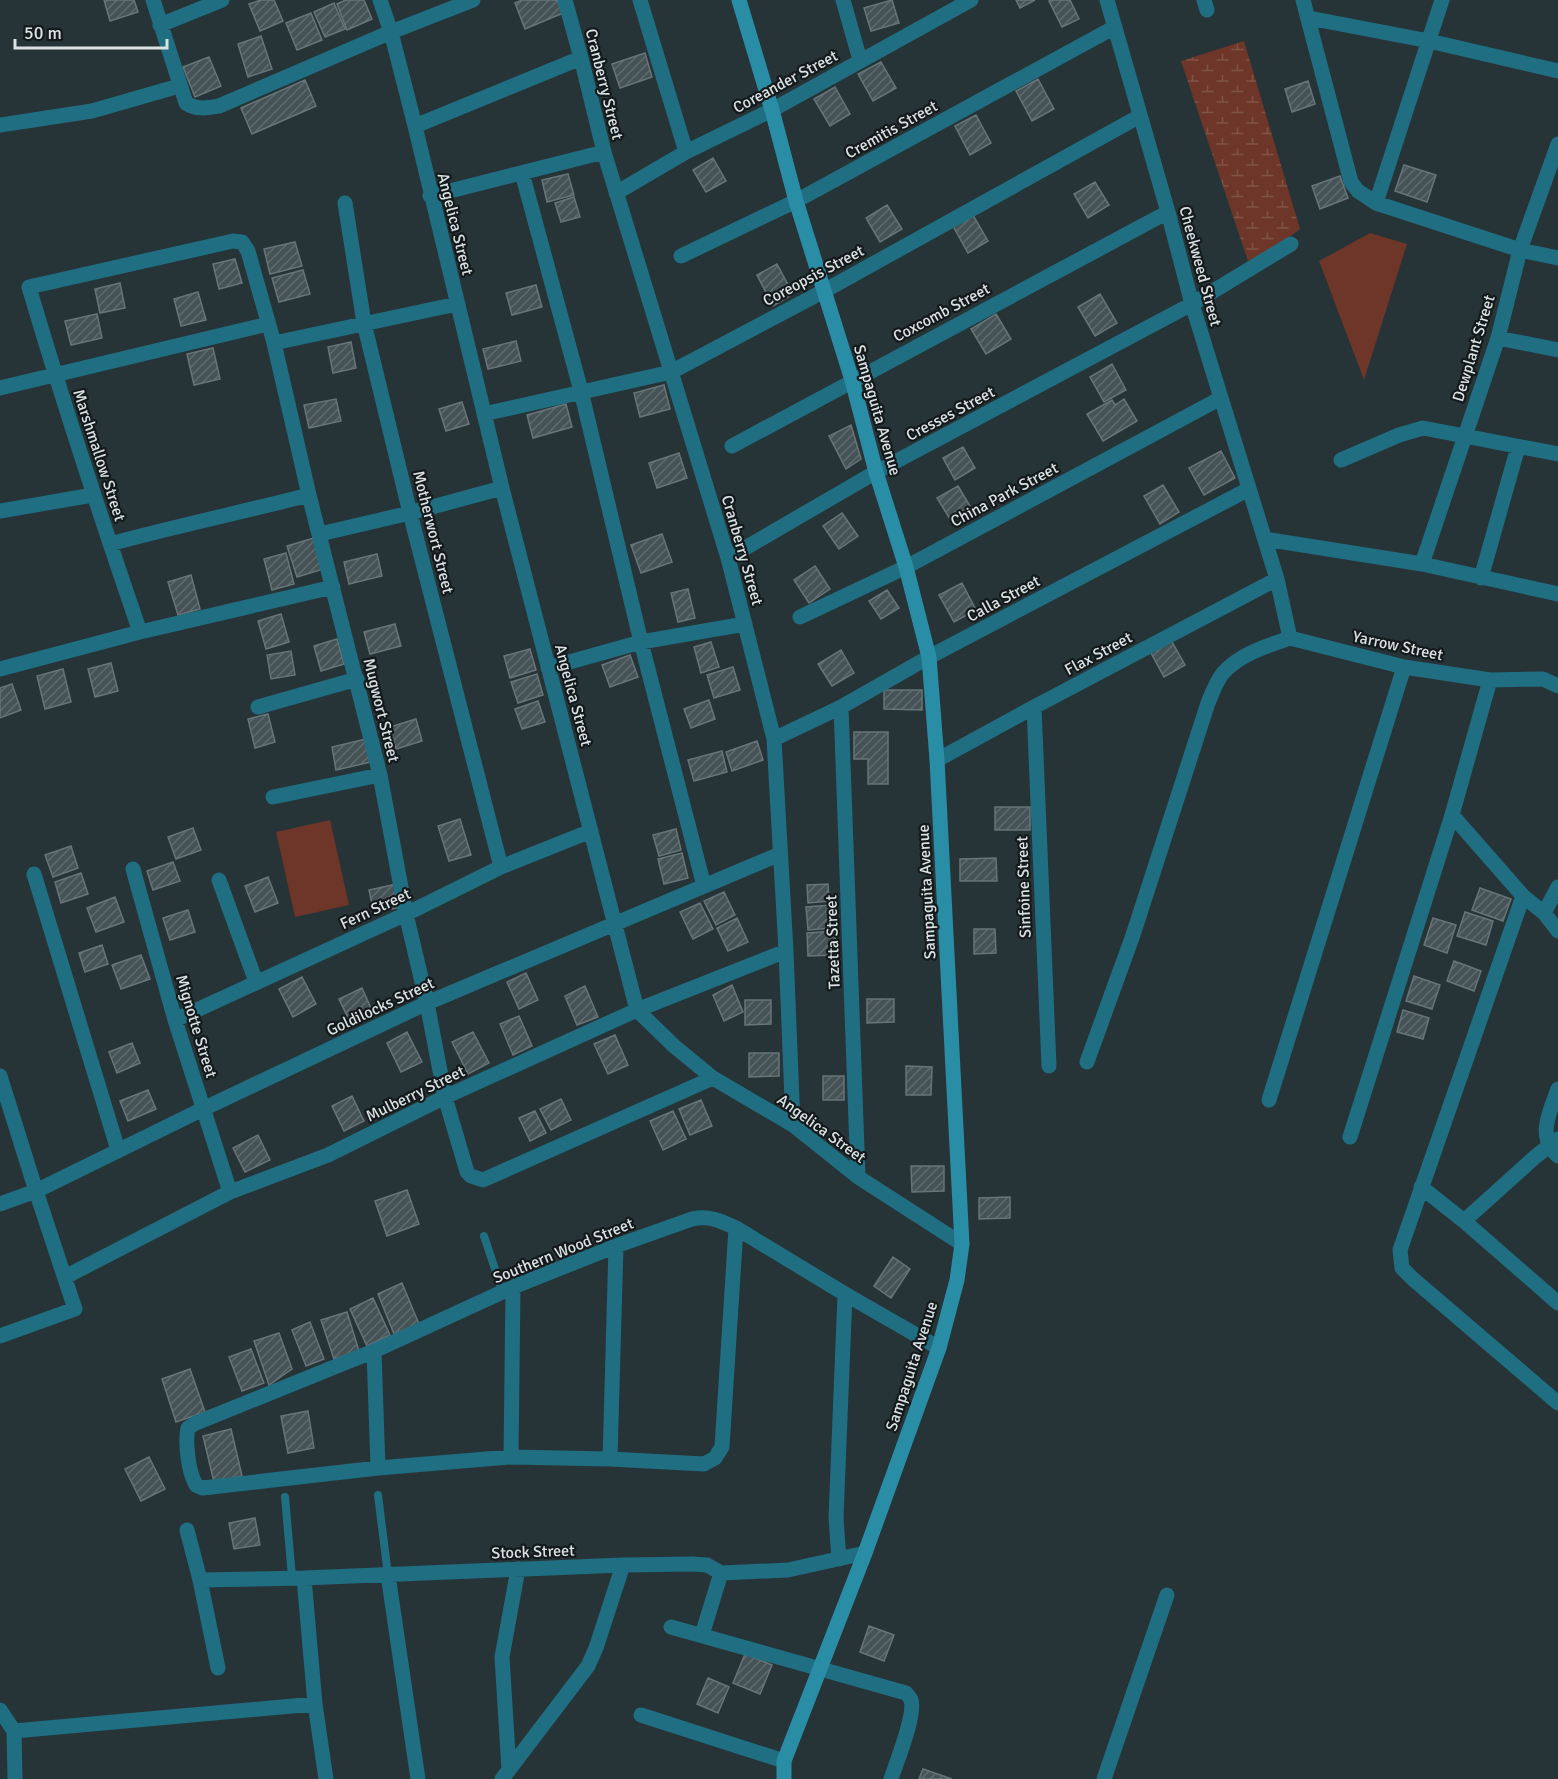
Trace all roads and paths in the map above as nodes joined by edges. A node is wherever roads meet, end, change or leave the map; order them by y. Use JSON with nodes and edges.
{"nodes":[{"id":1,"x":153,"y":0,"type":"edge"},
{"id":2,"x":222,"y":0,"type":"edge"},
{"id":3,"x":380,"y":0,"type":"edge"},
{"id":4,"x":473,"y":0,"type":"edge"},
{"id":5,"x":565,"y":0,"type":"edge"},
{"id":6,"x":640,"y":0,"type":"edge"},
{"id":7,"x":739,"y":0,"type":"edge"},
{"id":8,"x":843,"y":0,"type":"edge"},
{"id":9,"x":971,"y":0,"type":"edge"},
{"id":10,"x":1107,"y":0,"type":"edge"},
{"id":11,"x":1303,"y":0,"type":"edge"},
{"id":12,"x":1442,"y":0,"type":"edge"},
{"id":13,"x":1309,"y":18,"type":"junction"},
{"id":14,"x":160,"y":25,"type":"junction"},
{"id":15,"x":1115,"y":27,"type":"junction"},
{"id":16,"x":391,"y":32,"type":"junction"},
{"id":17,"x":1429,"y":41,"type":"junction"},
{"id":18,"x":581,"y":58,"type":"junction"},
{"id":19,"x":860,"y":60,"type":"junction"},
{"id":20,"x":1558,"y":71,"type":"edge"},
{"id":21,"x":179,"y":86,"type":"junction"},
{"id":22,"x":772,"y":110,"type":"junction"},
{"id":23,"x":1140,"y":116,"type":"junction"},
{"id":24,"x":0,"y":125,"type":"edge"},
{"id":25,"x":414,"y":126,"type":"junction"},
{"id":26,"x":1558,"y":144,"type":"edge"},
{"id":27,"x":603,"y":152,"type":"junction"},
{"id":28,"x":686,"y":152,"type":"junction"},
{"id":29,"x":522,"y":173,"type":"junction"},
{"id":30,"x":616,"y":193,"type":"junction"},
{"id":31,"x":430,"y":196,"type":"junction"},
{"id":32,"x":796,"y":201,"type":"junction"},
{"id":33,"x":1376,"y":203,"type":"junction"},
{"id":34,"x":345,"y":204,"type":"dead end"},
{"id":35,"x":1168,"y":212,"type":"junction"},
{"id":36,"x":1291,"y":244,"type":"dead end"},
{"id":37,"x":1520,"y":250,"type":"junction"},
{"id":38,"x":681,"y":255,"type":"dead end"},
{"id":39,"x":1558,"y":258,"type":"edge"},
{"id":40,"x":29,"y":287,"type":"joint"},
{"id":41,"x":824,"y":291,"type":"junction"},
{"id":42,"x":457,"y":304,"type":"junction"},
{"id":43,"x":1192,"y":304,"type":"junction"},
{"id":44,"x":364,"y":323,"type":"junction"},
{"id":45,"x":268,"y":324,"type":"junction"},
{"id":46,"x":1498,"y":338,"type":"junction"},
{"id":47,"x":274,"y":343,"type":"junction"},
{"id":48,"x":1558,"y":350,"type":"edge"},
{"id":49,"x":671,"y":372,"type":"junction"},
{"id":50,"x":54,"y":374,"type":"junction"},
{"id":51,"x":852,"y":380,"type":"junction"},
{"id":52,"x":0,"y":388,"type":"edge"},
{"id":53,"x":581,"y":391,"type":"junction"},
{"id":54,"x":1221,"y":398,"type":"junction"},
{"id":55,"x":484,"y":414,"type":"junction"},
{"id":56,"x":1465,"y":436,"type":"junction"},
{"id":57,"x":732,"y":446,"type":"dead end"},
{"id":58,"x":1518,"y":447,"type":"junction"},
{"id":59,"x":1558,"y":454,"type":"edge"},
{"id":60,"x":1341,"y":460,"type":"dead end"},
{"id":61,"x":876,"y":472,"type":"junction"},
{"id":62,"x":502,"y":488,"type":"junction"},
{"id":63,"x":1248,"y":489,"type":"junction"},
{"id":64,"x":93,"y":495,"type":"junction"},
{"id":65,"x":309,"y":495,"type":"junction"},
{"id":66,"x":0,"y":511,"type":"edge"},
{"id":67,"x":410,"y":513,"type":"junction"},
{"id":68,"x":320,"y":534,"type":"junction"},
{"id":69,"x":1265,"y":540,"type":"junction"},
{"id":70,"x":110,"y":544,"type":"junction"},
{"id":71,"x":728,"y":558,"type":"junction"},
{"id":72,"x":1422,"y":564,"type":"junction"},
{"id":73,"x":906,"y":567,"type":"junction"},
{"id":74,"x":1481,"y":578,"type":"junction"},
{"id":75,"x":1277,"y":579,"type":"junction"},
{"id":76,"x":333,"y":587,"type":"junction"},
{"id":77,"x":1558,"y":594,"type":"edge"},
{"id":78,"x":800,"y":617,"type":"dead end"},
{"id":79,"x":745,"y":624,"type":"junction"},
{"id":80,"x":140,"y":632,"type":"junction"},
{"id":81,"x":1290,"y":638,"type":"junction"},
{"id":82,"x":641,"y":642,"type":"junction"},
{"id":83,"x":929,"y":657,"type":"junction"},
{"id":84,"x":1404,"y":667,"type":"junction"},
{"id":85,"x":548,"y":668,"type":"junction"},
{"id":86,"x":0,"y":669,"type":"edge"},
{"id":87,"x":357,"y":679,"type":"junction"},
{"id":88,"x":1490,"y":680,"type":"junction"},
{"id":89,"x":1558,"y":686,"type":"edge"},
{"id":90,"x":841,"y":707,"type":"junction"},
{"id":91,"x":1034,"y":707,"type":"junction"},
{"id":92,"x":258,"y":708,"type":"dead end"},
{"id":93,"x":774,"y":739,"type":"junction"},
{"id":94,"x":937,"y":760,"type":"junction"},
{"id":95,"x":380,"y":775,"type":"junction"},
{"id":96,"x":273,"y":797,"type":"dead end"},
{"id":97,"x":1452,"y":815,"type":"junction"},
{"id":98,"x":591,"y":831,"type":"junction"},
{"id":99,"x":780,"y":854,"type":"junction"},
{"id":100,"x":501,"y":867,"type":"junction"},
{"id":101,"x":133,"y":869,"type":"dead end"},
{"id":102,"x":34,"y":874,"type":"dead end"},
{"id":103,"x":219,"y":879,"type":"dead end"},
{"id":104,"x":704,"y":886,"type":"junction"},
{"id":105,"x":1558,"y":887,"type":"edge"},
{"id":106,"x":1523,"y":896,"type":"junction"},
{"id":107,"x":1544,"y":913,"type":"junction"},
{"id":108,"x":406,"y":914,"type":"junction"},
{"id":109,"x":614,"y":923,"type":"junction"},
{"id":110,"x":1558,"y":930,"type":"edge"},
{"id":111,"x":786,"y":951,"type":"junction"},
{"id":112,"x":256,"y":982,"type":"junction"},
{"id":113,"x":427,"y":1003,"type":"junction"},
{"id":114,"x":637,"y":1010,"type":"junction"},
{"id":115,"x":175,"y":1020,"type":"junction"},
{"id":116,"x":1087,"y":1062,"type":"dead end"},
{"id":117,"x":1049,"y":1066,"type":"dead end"},
{"id":118,"x":0,"y":1076,"type":"edge"},
{"id":119,"x":713,"y":1078,"type":"junction"},
{"id":120,"x":1558,"y":1089,"type":"edge"},
{"id":121,"x":445,"y":1097,"type":"junction"},
{"id":122,"x":1269,"y":1100,"type":"dead end"},
{"id":123,"x":203,"y":1109,"type":"junction"},
{"id":124,"x":793,"y":1125,"type":"junction"},
{"id":125,"x":1350,"y":1137,"type":"dead end"},
{"id":126,"x":1555,"y":1147,"type":"edge"},
{"id":127,"x":118,"y":1150,"type":"junction"},
{"id":128,"x":858,"y":1177,"type":"junction"},
{"id":129,"x":1421,"y":1187,"type":"junction"},
{"id":130,"x":36,"y":1191,"type":"junction"},
{"id":131,"x":230,"y":1192,"type":"junction"},
{"id":132,"x":0,"y":1204,"type":"edge"},
{"id":133,"x":1464,"y":1221,"type":"junction"},
{"id":134,"x":736,"y":1228,"type":"junction"},
{"id":135,"x":484,"y":1236,"type":"dead end"},
{"id":136,"x":962,"y":1244,"type":"junction"},
{"id":137,"x":616,"y":1246,"type":"junction"},
{"id":138,"x":65,"y":1277,"type":"junction"},
{"id":139,"x":508,"y":1290,"type":"junction"},
{"id":140,"x":845,"y":1294,"type":"junction"},
{"id":141,"x":1558,"y":1303,"type":"edge"},
{"id":142,"x":0,"y":1336,"type":"edge"},
{"id":143,"x":939,"y":1348,"type":"junction"},
{"id":144,"x":374,"y":1351,"type":"junction"},
{"id":145,"x":1558,"y":1403,"type":"edge"},
{"id":146,"x":511,"y":1457,"type":"junction"},
{"id":147,"x":610,"y":1458,"type":"junction"},
{"id":148,"x":378,"y":1468,"type":"junction"},
{"id":149,"x":378,"y":1495,"type":"dead end"},
{"id":150,"x":285,"y":1497,"type":"dead end"},
{"id":151,"x":188,"y":1530,"type":"dead end"},
{"id":152,"x":864,"y":1553,"type":"junction"},
{"id":153,"x":839,"y":1559,"type":"junction"},
{"id":154,"x":623,"y":1565,"type":"junction"},
{"id":155,"x":518,"y":1569,"type":"junction"},
{"id":156,"x":721,"y":1573,"type":"junction"},
{"id":157,"x":388,"y":1575,"type":"junction"},
{"id":158,"x":298,"y":1578,"type":"junction"},
{"id":159,"x":200,"y":1580,"type":"junction"},
{"id":160,"x":1167,"y":1595,"type":"dead end"},
{"id":161,"x":671,"y":1627,"type":"dead end"},
{"id":162,"x":702,"y":1635,"type":"junction"},
{"id":163,"x":218,"y":1668,"type":"dead end"},
{"id":164,"x":821,"y":1669,"type":"junction"},
{"id":165,"x":315,"y":1704,"type":"junction"},
{"id":166,"x":0,"y":1710,"type":"edge"},
{"id":167,"x":641,"y":1715,"type":"dead end"},
{"id":168,"x":14,"y":1731,"type":"junction"},
{"id":169,"x":784,"y":1761,"type":"junction"},
{"id":170,"x":506,"y":1774,"type":"edge"},
{"id":171,"x":15,"y":1779,"type":"edge"},
{"id":172,"x":326,"y":1779,"type":"edge"},
{"id":173,"x":417,"y":1779,"type":"edge"},
{"id":174,"x":784,"y":1779,"type":"edge"},
{"id":175,"x":891,"y":1779,"type":"edge"},
{"id":176,"x":1104,"y":1779,"type":"edge"}],
"edges":[{"from":1,"to":14,"type":"street"},
{"from":2,"to":14,"type":"street"},
{"from":3,"to":16,"type":"street","name":"Angelica Street"},
{"from":4,"to":16,"type":"street"},
{"from":5,"to":18,"type":"street","name":"Cranberry Street"},
{"from":6,"to":28,"type":"street"},
{"from":7,"to":22,"type":"main road","name":"Sampaguita Avenue"},
{"from":8,"to":19,"type":"street"},
{"from":9,"to":19,"type":"street","name":"Coreander Street"},
{"from":10,"to":15,"type":"street","name":"Cheekweed Street"},
{"from":11,"to":13,"type":"street"},
{"from":12,"to":17,"type":"street"},
{"from":13,"to":17,"type":"street"},
{"from":13,"to":33,"type":"street"},
{"from":14,"to":21,"type":"street"},
{"from":15,"to":23,"type":"street","name":"Cheekweed Street"},
{"from":15,"to":32,"type":"street","name":"Cremitis Street"},
{"from":16,"to":21,"type":"street"},
{"from":16,"to":25,"type":"street","name":"Angelica Street"},
{"from":17,"to":20,"type":"street"},
{"from":17,"to":33,"type":"street"},
{"from":18,"to":25,"type":"street"},
{"from":18,"to":27,"type":"street","name":"Cranberry Street"},
{"from":19,"to":22,"type":"street","name":"Coreander Street"},
{"from":21,"to":24,"type":"street"},
{"from":22,"to":28,"type":"street","name":"Coreander Street"},
{"from":22,"to":32,"type":"main road","name":"Sampaguita Avenue"},
{"from":23,"to":35,"type":"street","name":"Cheekweed Street"},
{"from":23,"to":41,"type":"street","name":"Coreopsis Street"},
{"from":25,"to":31,"type":"street","name":"Angelica Street"},
{"from":26,"to":37,"type":"street","name":"Dewplant Street"},
{"from":27,"to":29,"type":"street"},
{"from":27,"to":30,"type":"street","name":"Cranberry Street"},
{"from":28,"to":30,"type":"street","name":"Coreander Street"},
{"from":29,"to":31,"type":"street"},
{"from":29,"to":53,"type":"street"},
{"from":30,"to":49,"type":"street","name":"Cranberry Street"},
{"from":31,"to":42,"type":"street","name":"Angelica Street"},
{"from":32,"to":38,"type":"street","name":"Cremitis Street"},
{"from":32,"to":41,"type":"main road","name":"Sampaguita Avenue"},
{"from":33,"to":37,"type":"street"},
{"from":34,"to":44,"type":"street","name":"Motherwort Street"},
{"from":35,"to":43,"type":"street","name":"Cheekweed Street"},
{"from":35,"to":51,"type":"street","name":"Coxcomb Street"},
{"from":36,"to":43,"type":"street","name":"Cresses Street"},
{"from":37,"to":39,"type":"street"},
{"from":37,"to":46,"type":"street","name":"Dewplant Street"},
{"from":40,"to":45,"type":"street","name":"Mugwort Street"},
{"from":40,"to":50,"type":"street","name":"Marshmallow Street"},
{"from":41,"to":49,"type":"street","name":"Coreopsis Street"},
{"from":41,"to":51,"type":"main road","name":"Sampaguita Avenue"},
{"from":42,"to":44,"type":"street"},
{"from":42,"to":55,"type":"street","name":"Angelica Street"},
{"from":43,"to":54,"type":"street","name":"Cheekweed Street"},
{"from":43,"to":61,"type":"street","name":"Cresses Street"},
{"from":44,"to":47,"type":"street"},
{"from":44,"to":67,"type":"street","name":"Motherwort Street"},
{"from":45,"to":47,"type":"street","name":"Mugwort Street"},
{"from":45,"to":50,"type":"street"},
{"from":46,"to":48,"type":"street"},
{"from":46,"to":56,"type":"street","name":"Dewplant Street"},
{"from":47,"to":65,"type":"street","name":"Mugwort Street"},
{"from":49,"to":53,"type":"street","name":"Coreopsis Street"},
{"from":49,"to":71,"type":"street","name":"Cranberry Street"},
{"from":50,"to":52,"type":"street"},
{"from":50,"to":64,"type":"street","name":"Marshmallow Street"},
{"from":51,"to":57,"type":"street","name":"Coxcomb Street"},
{"from":51,"to":61,"type":"main road","name":"Sampaguita Avenue"},
{"from":53,"to":55,"type":"street","name":"Coreopsis Street"},
{"from":53,"to":82,"type":"street"},
{"from":54,"to":63,"type":"street","name":"Cheekweed Street"},
{"from":54,"to":73,"type":"street","name":"China Park Street"},
{"from":55,"to":62,"type":"street","name":"Angelica Street"},
{"from":56,"to":58,"type":"street"},
{"from":56,"to":60,"type":"street"},
{"from":56,"to":72,"type":"street","name":"Dewplant Street"},
{"from":58,"to":59,"type":"street"},
{"from":58,"to":74,"type":"street"},
{"from":61,"to":71,"type":"street","name":"Cresses Street"},
{"from":61,"to":73,"type":"main road","name":"Sampaguita Avenue"},
{"from":62,"to":67,"type":"street"},
{"from":62,"to":85,"type":"street","name":"Angelica Street"},
{"from":63,"to":69,"type":"street","name":"Cheekweed Street"},
{"from":63,"to":83,"type":"street","name":"Calla Street"},
{"from":64,"to":66,"type":"street"},
{"from":64,"to":70,"type":"street","name":"Marshmallow Street"},
{"from":65,"to":68,"type":"street","name":"Mugwort Street"},
{"from":65,"to":70,"type":"street"},
{"from":67,"to":68,"type":"street"},
{"from":67,"to":100,"type":"street","name":"Motherwort Street"},
{"from":68,"to":76,"type":"street","name":"Mugwort Street"},
{"from":69,"to":72,"type":"street"},
{"from":69,"to":75,"type":"street","name":"Cheekweed Street"},
{"from":70,"to":80,"type":"street","name":"Marshmallow Street"},
{"from":71,"to":79,"type":"street","name":"Cranberry Street"},
{"from":72,"to":74,"type":"street"},
{"from":73,"to":78,"type":"street","name":"China Park Street"},
{"from":73,"to":83,"type":"main road","name":"Sampaguita Avenue"},
{"from":74,"to":77,"type":"street"},
{"from":75,"to":81,"type":"street"},
{"from":75,"to":91,"type":"street","name":"Flax Street"},
{"from":76,"to":80,"type":"street"},
{"from":76,"to":87,"type":"street","name":"Mugwort Street"},
{"from":79,"to":82,"type":"street"},
{"from":79,"to":93,"type":"street","name":"Cranberry Street"},
{"from":80,"to":86,"type":"street"},
{"from":81,"to":84,"type":"street","name":"Yarrow Street"},
{"from":81,"to":116,"type":"street"},
{"from":82,"to":85,"type":"street"},
{"from":82,"to":104,"type":"street"},
{"from":83,"to":90,"type":"street","name":"Calla Street"},
{"from":83,"to":94,"type":"main road","name":"Sampaguita Avenue"},
{"from":84,"to":88,"type":"street","name":"Yarrow Street"},
{"from":84,"to":122,"type":"street"},
{"from":85,"to":98,"type":"street","name":"Angelica Street"},
{"from":87,"to":92,"type":"street"},
{"from":87,"to":95,"type":"street","name":"Mugwort Street"},
{"from":88,"to":89,"type":"street","name":"Yarrow Street"},
{"from":88,"to":97,"type":"street"},
{"from":90,"to":93,"type":"street","name":"Calla Street"},
{"from":90,"to":128,"type":"street","name":"Tazetta Street"},
{"from":91,"to":94,"type":"street","name":"Flax Street"},
{"from":91,"to":117,"type":"street","name":"Sinfoine Street"},
{"from":93,"to":99,"type":"street","name":"Cranberry Street"},
{"from":94,"to":136,"type":"main road","name":"Sampaguita Avenue"},
{"from":95,"to":96,"type":"street"},
{"from":95,"to":108,"type":"street","name":"Mugwort Street"},
{"from":97,"to":106,"type":"street"},
{"from":97,"to":125,"type":"street"},
{"from":98,"to":100,"type":"street","name":"Fern Street"},
{"from":98,"to":109,"type":"street","name":"Angelica Street"},
{"from":99,"to":104,"type":"street","name":"Goldilocks Street"},
{"from":99,"to":111,"type":"street","name":"Cranberry Street"},
{"from":100,"to":108,"type":"street","name":"Fern Street"},
{"from":101,"to":115,"type":"street","name":"Mignotte Street"},
{"from":102,"to":127,"type":"street"},
{"from":103,"to":112,"type":"street"},
{"from":104,"to":109,"type":"street","name":"Goldilocks Street"},
{"from":105,"to":107,"type":"street"},
{"from":106,"to":107,"type":"street"},
{"from":106,"to":129,"type":"street"},
{"from":107,"to":110,"type":"street"},
{"from":108,"to":112,"type":"street","name":"Fern Street"},
{"from":108,"to":113,"type":"street","name":"Mugwort Street"},
{"from":109,"to":113,"type":"street","name":"Goldilocks Street"},
{"from":109,"to":114,"type":"street","name":"Angelica Street"},
{"from":111,"to":114,"type":"street","name":"Mulberry Street"},
{"from":111,"to":124,"type":"street","name":"Cranberry Street"},
{"from":112,"to":115,"type":"street","name":"Fern Street"},
{"from":113,"to":121,"type":"street","name":"Mugwort Street"},
{"from":113,"to":123,"type":"street","name":"Goldilocks Street"},
{"from":114,"to":119,"type":"street","name":"Angelica Street"},
{"from":114,"to":121,"type":"street","name":"Mulberry Street"},
{"from":115,"to":123,"type":"street","name":"Mignotte Street"},
{"from":118,"to":130,"type":"street"},
{"from":119,"to":121,"type":"street","name":"Mugwort Street"},
{"from":119,"to":124,"type":"street","name":"Angelica Street"},
{"from":120,"to":126,"type":"street"},
{"from":121,"to":131,"type":"street","name":"Mulberry Street"},
{"from":123,"to":127,"type":"street","name":"Goldilocks Street"},
{"from":123,"to":131,"type":"street","name":"Mignotte Street"},
{"from":124,"to":128,"type":"street","name":"Angelica Street"},
{"from":126,"to":133,"type":"street"},
{"from":127,"to":130,"type":"street","name":"Goldilocks Street"},
{"from":128,"to":136,"type":"street","name":"Angelica Street"},
{"from":129,"to":133,"type":"street"},
{"from":129,"to":145,"type":"street"},
{"from":130,"to":132,"type":"street","name":"Goldilocks Street"},
{"from":130,"to":138,"type":"street"},
{"from":131,"to":138,"type":"street","name":"Mulberry Street"},
{"from":133,"to":141,"type":"street"},
{"from":134,"to":137,"type":"street","name":"Southern Wood Street"},
{"from":134,"to":140,"type":"street","name":"Southern Wood Street"},
{"from":134,"to":147,"type":"street"},
{"from":135,"to":139,"type":"lane"},
{"from":136,"to":143,"type":"main road","name":"Sampaguita Avenue"},
{"from":137,"to":139,"type":"street","name":"Southern Wood Street"},
{"from":137,"to":147,"type":"street"},
{"from":138,"to":142,"type":"street"},
{"from":139,"to":144,"type":"street","name":"Southern Wood Street"},
{"from":139,"to":146,"type":"street"},
{"from":140,"to":143,"type":"street","name":"Southern Wood Street"},
{"from":140,"to":153,"type":"street"},
{"from":143,"to":152,"type":"main road","name":"Sampaguita Avenue"},
{"from":144,"to":148,"type":"street"},
{"from":144,"to":148,"type":"street","name":"Southern Wood Street"},
{"from":146,"to":147,"type":"street"},
{"from":146,"to":148,"type":"street"},
{"from":149,"to":157,"type":"lane"},
{"from":150,"to":158,"type":"lane"},
{"from":151,"to":159,"type":"street"},
{"from":152,"to":153,"type":"street","name":"Stock Street"},
{"from":152,"to":164,"type":"main road","name":"Sampaguita Avenue"},
{"from":153,"to":156,"type":"street","name":"Stock Street"},
{"from":154,"to":155,"type":"street","name":"Stock Street"},
{"from":154,"to":156,"type":"street","name":"Stock Street"},
{"from":154,"to":170,"type":"street"},
{"from":155,"to":157,"type":"street","name":"Stock Street"},
{"from":155,"to":170,"type":"street"},
{"from":156,"to":162,"type":"street"},
{"from":157,"to":158,"type":"street","name":"Stock Street"},
{"from":157,"to":173,"type":"street"},
{"from":158,"to":159,"type":"street","name":"Stock Street"},
{"from":158,"to":165,"type":"street"},
{"from":159,"to":163,"type":"street"},
{"from":160,"to":176,"type":"street"},
{"from":161,"to":162,"type":"street"},
{"from":162,"to":164,"type":"street"},
{"from":164,"to":169,"type":"main road","name":"Sampaguita Avenue"},
{"from":164,"to":175,"type":"street"},
{"from":165,"to":168,"type":"street"},
{"from":165,"to":172,"type":"street"},
{"from":166,"to":168,"type":"street"},
{"from":167,"to":169,"type":"street"},
{"from":168,"to":171,"type":"street"},
{"from":169,"to":174,"type":"main road","name":"Sampaguita Avenue"}]}
